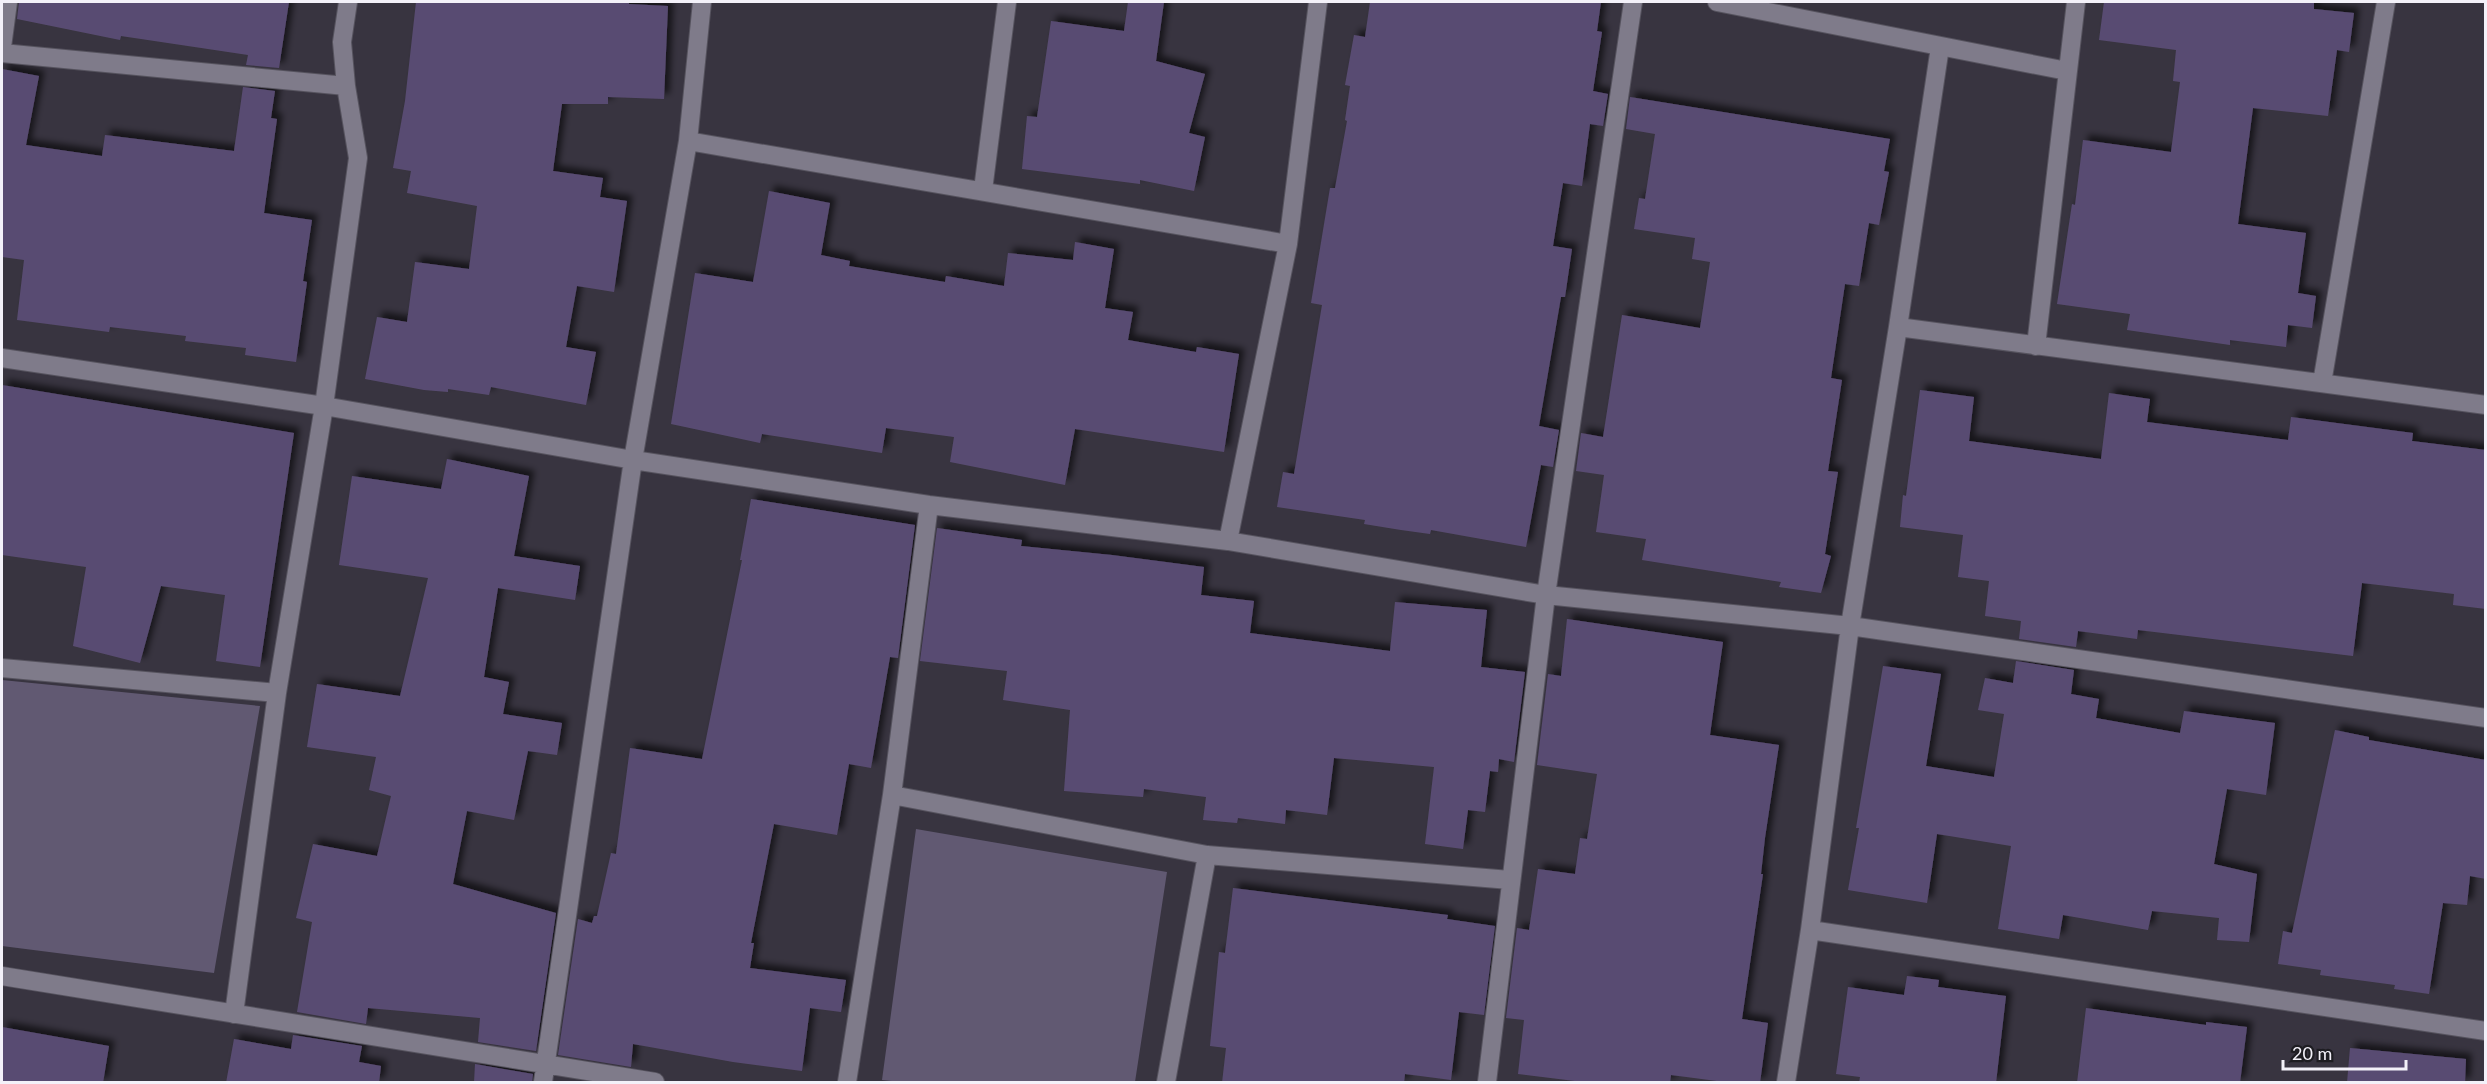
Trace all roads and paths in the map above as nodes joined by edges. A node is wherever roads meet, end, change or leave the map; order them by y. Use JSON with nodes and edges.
{"nodes":[{"id":1,"x":8,"y":2,"type":"edge"},
{"id":2,"x":348,"y":2,"type":"edge"},
{"id":3,"x":702,"y":2,"type":"edge"},
{"id":4,"x":1007,"y":2,"type":"edge"},
{"id":5,"x":1318,"y":2,"type":"edge"},
{"id":6,"x":1633,"y":2,"type":"edge"},
{"id":7,"x":1717,"y":2,"type":"edge"},
{"id":8,"x":2076,"y":2,"type":"edge"},
{"id":9,"x":2386,"y":2,"type":"edge"},
{"id":10,"x":2,"y":47,"type":"edge"},
{"id":11,"x":1940,"y":47,"type":"junction"},
{"id":12,"x":2,"y":53,"type":"edge"},
{"id":13,"x":2067,"y":71,"type":"junction"},
{"id":14,"x":346,"y":86,"type":"junction"},
{"id":15,"x":688,"y":141,"type":"junction"},
{"id":16,"x":983,"y":190,"type":"junction"},
{"id":17,"x":1288,"y":244,"type":"junction"},
{"id":18,"x":1898,"y":327,"type":"junction"},
{"id":19,"x":2036,"y":346,"type":"junction"},
{"id":20,"x":2,"y":358,"type":"edge"},
{"id":21,"x":2322,"y":383,"type":"junction"},
{"id":22,"x":2486,"y":405,"type":"edge"},
{"id":23,"x":324,"y":406,"type":"junction"},
{"id":24,"x":633,"y":460,"type":"junction"},
{"id":25,"x":929,"y":505,"type":"junction"},
{"id":26,"x":1228,"y":541,"type":"junction"},
{"id":27,"x":1546,"y":595,"type":"junction"},
{"id":28,"x":1850,"y":626,"type":"junction"},
{"id":29,"x":2,"y":668,"type":"edge"},
{"id":30,"x":277,"y":693,"type":"junction"},
{"id":31,"x":2486,"y":718,"type":"edge"},
{"id":32,"x":892,"y":795,"type":"junction"},
{"id":33,"x":1207,"y":855,"type":"junction"},
{"id":34,"x":1510,"y":880,"type":"junction"},
{"id":35,"x":1810,"y":930,"type":"junction"},
{"id":36,"x":2,"y":976,"type":"edge"},
{"id":37,"x":234,"y":1014,"type":"junction"},
{"id":38,"x":2486,"y":1031,"type":"edge"},
{"id":39,"x":544,"y":1073,"type":"edge"},
{"id":40,"x":656,"y":1083,"type":"edge"},
{"id":41,"x":848,"y":1083,"type":"edge"},
{"id":42,"x":1166,"y":1083,"type":"edge"},
{"id":43,"x":1487,"y":1083,"type":"edge"},
{"id":44,"x":1786,"y":1083,"type":"edge"}],
"edges":[{"from":1,"to":10,"type":"street"},
{"from":2,"to":14,"type":"street"},
{"from":3,"to":15,"type":"street"},
{"from":4,"to":16,"type":"street"},
{"from":5,"to":17,"type":"street"},
{"from":6,"to":27,"type":"street"},
{"from":7,"to":11,"type":"street"},
{"from":8,"to":13,"type":"street"},
{"from":9,"to":21,"type":"street"},
{"from":11,"to":13,"type":"street"},
{"from":11,"to":18,"type":"street"},
{"from":12,"to":14,"type":"street"},
{"from":13,"to":19,"type":"street"},
{"from":14,"to":23,"type":"street"},
{"from":15,"to":16,"type":"street"},
{"from":15,"to":24,"type":"street"},
{"from":16,"to":17,"type":"street"},
{"from":17,"to":26,"type":"street"},
{"from":18,"to":19,"type":"street"},
{"from":18,"to":28,"type":"street"},
{"from":19,"to":21,"type":"street"},
{"from":20,"to":23,"type":"street"},
{"from":21,"to":22,"type":"street"},
{"from":23,"to":24,"type":"street"},
{"from":23,"to":30,"type":"street"},
{"from":24,"to":25,"type":"street"},
{"from":24,"to":39,"type":"street"},
{"from":25,"to":26,"type":"street"},
{"from":25,"to":32,"type":"street"},
{"from":26,"to":27,"type":"street"},
{"from":27,"to":28,"type":"street"},
{"from":27,"to":34,"type":"street"},
{"from":28,"to":31,"type":"street"},
{"from":28,"to":35,"type":"street"},
{"from":29,"to":30,"type":"street"},
{"from":30,"to":37,"type":"street"},
{"from":32,"to":33,"type":"street"},
{"from":32,"to":41,"type":"street"},
{"from":33,"to":34,"type":"street"},
{"from":33,"to":42,"type":"street"},
{"from":34,"to":43,"type":"street"},
{"from":35,"to":38,"type":"street"},
{"from":35,"to":44,"type":"street"},
{"from":36,"to":37,"type":"street"},
{"from":37,"to":39,"type":"street"},
{"from":39,"to":40,"type":"street"}]}
